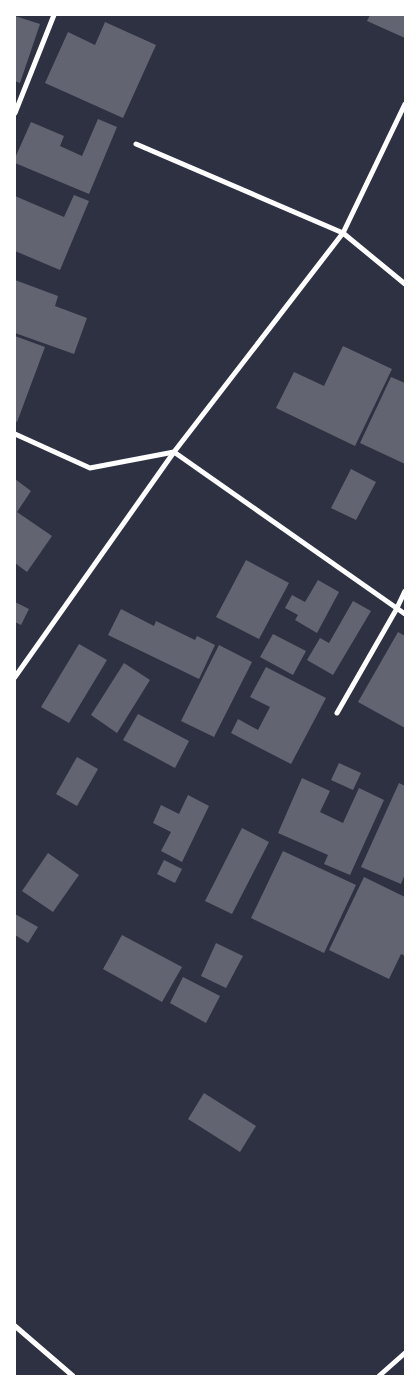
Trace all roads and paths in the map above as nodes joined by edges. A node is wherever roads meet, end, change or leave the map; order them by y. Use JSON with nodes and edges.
{"nodes":[{"id":1,"x":54,"y":15,"type":"edge"},
{"id":2,"x":405,"y":104,"type":"edge"},
{"id":3,"x":15,"y":114,"type":"edge"},
{"id":4,"x":136,"y":144,"type":"dead end"},
{"id":5,"x":343,"y":233,"type":"junction"},
{"id":6,"x":405,"y":284,"type":"edge"},
{"id":7,"x":15,"y":434,"type":"edge"},
{"id":8,"x":174,"y":452,"type":"junction"},
{"id":9,"x":405,"y":591,"type":"edge"},
{"id":10,"x":396,"y":610,"type":"junction"},
{"id":11,"x":405,"y":614,"type":"edge"},
{"id":12,"x":15,"y":677,"type":"edge"},
{"id":13,"x":337,"y":713,"type":"dead end"},
{"id":14,"x":15,"y":1326,"type":"edge"},
{"id":15,"x":405,"y":1353,"type":"edge"},
{"id":16,"x":72,"y":1376,"type":"edge"},
{"id":17,"x":379,"y":1376,"type":"edge"}],
"edges":[{"from":1,"to":3,"type":"street"},
{"from":2,"to":5,"type":"street"},
{"from":4,"to":5,"type":"street"},
{"from":5,"to":6,"type":"street"},
{"from":5,"to":8,"type":"street"},
{"from":7,"to":8,"type":"street"},
{"from":8,"to":10,"type":"street"},
{"from":8,"to":12,"type":"street"},
{"from":9,"to":10,"type":"street"},
{"from":10,"to":11,"type":"street"},
{"from":10,"to":13,"type":"street"},
{"from":14,"to":16,"type":"street"},
{"from":15,"to":17,"type":"street"}]}
